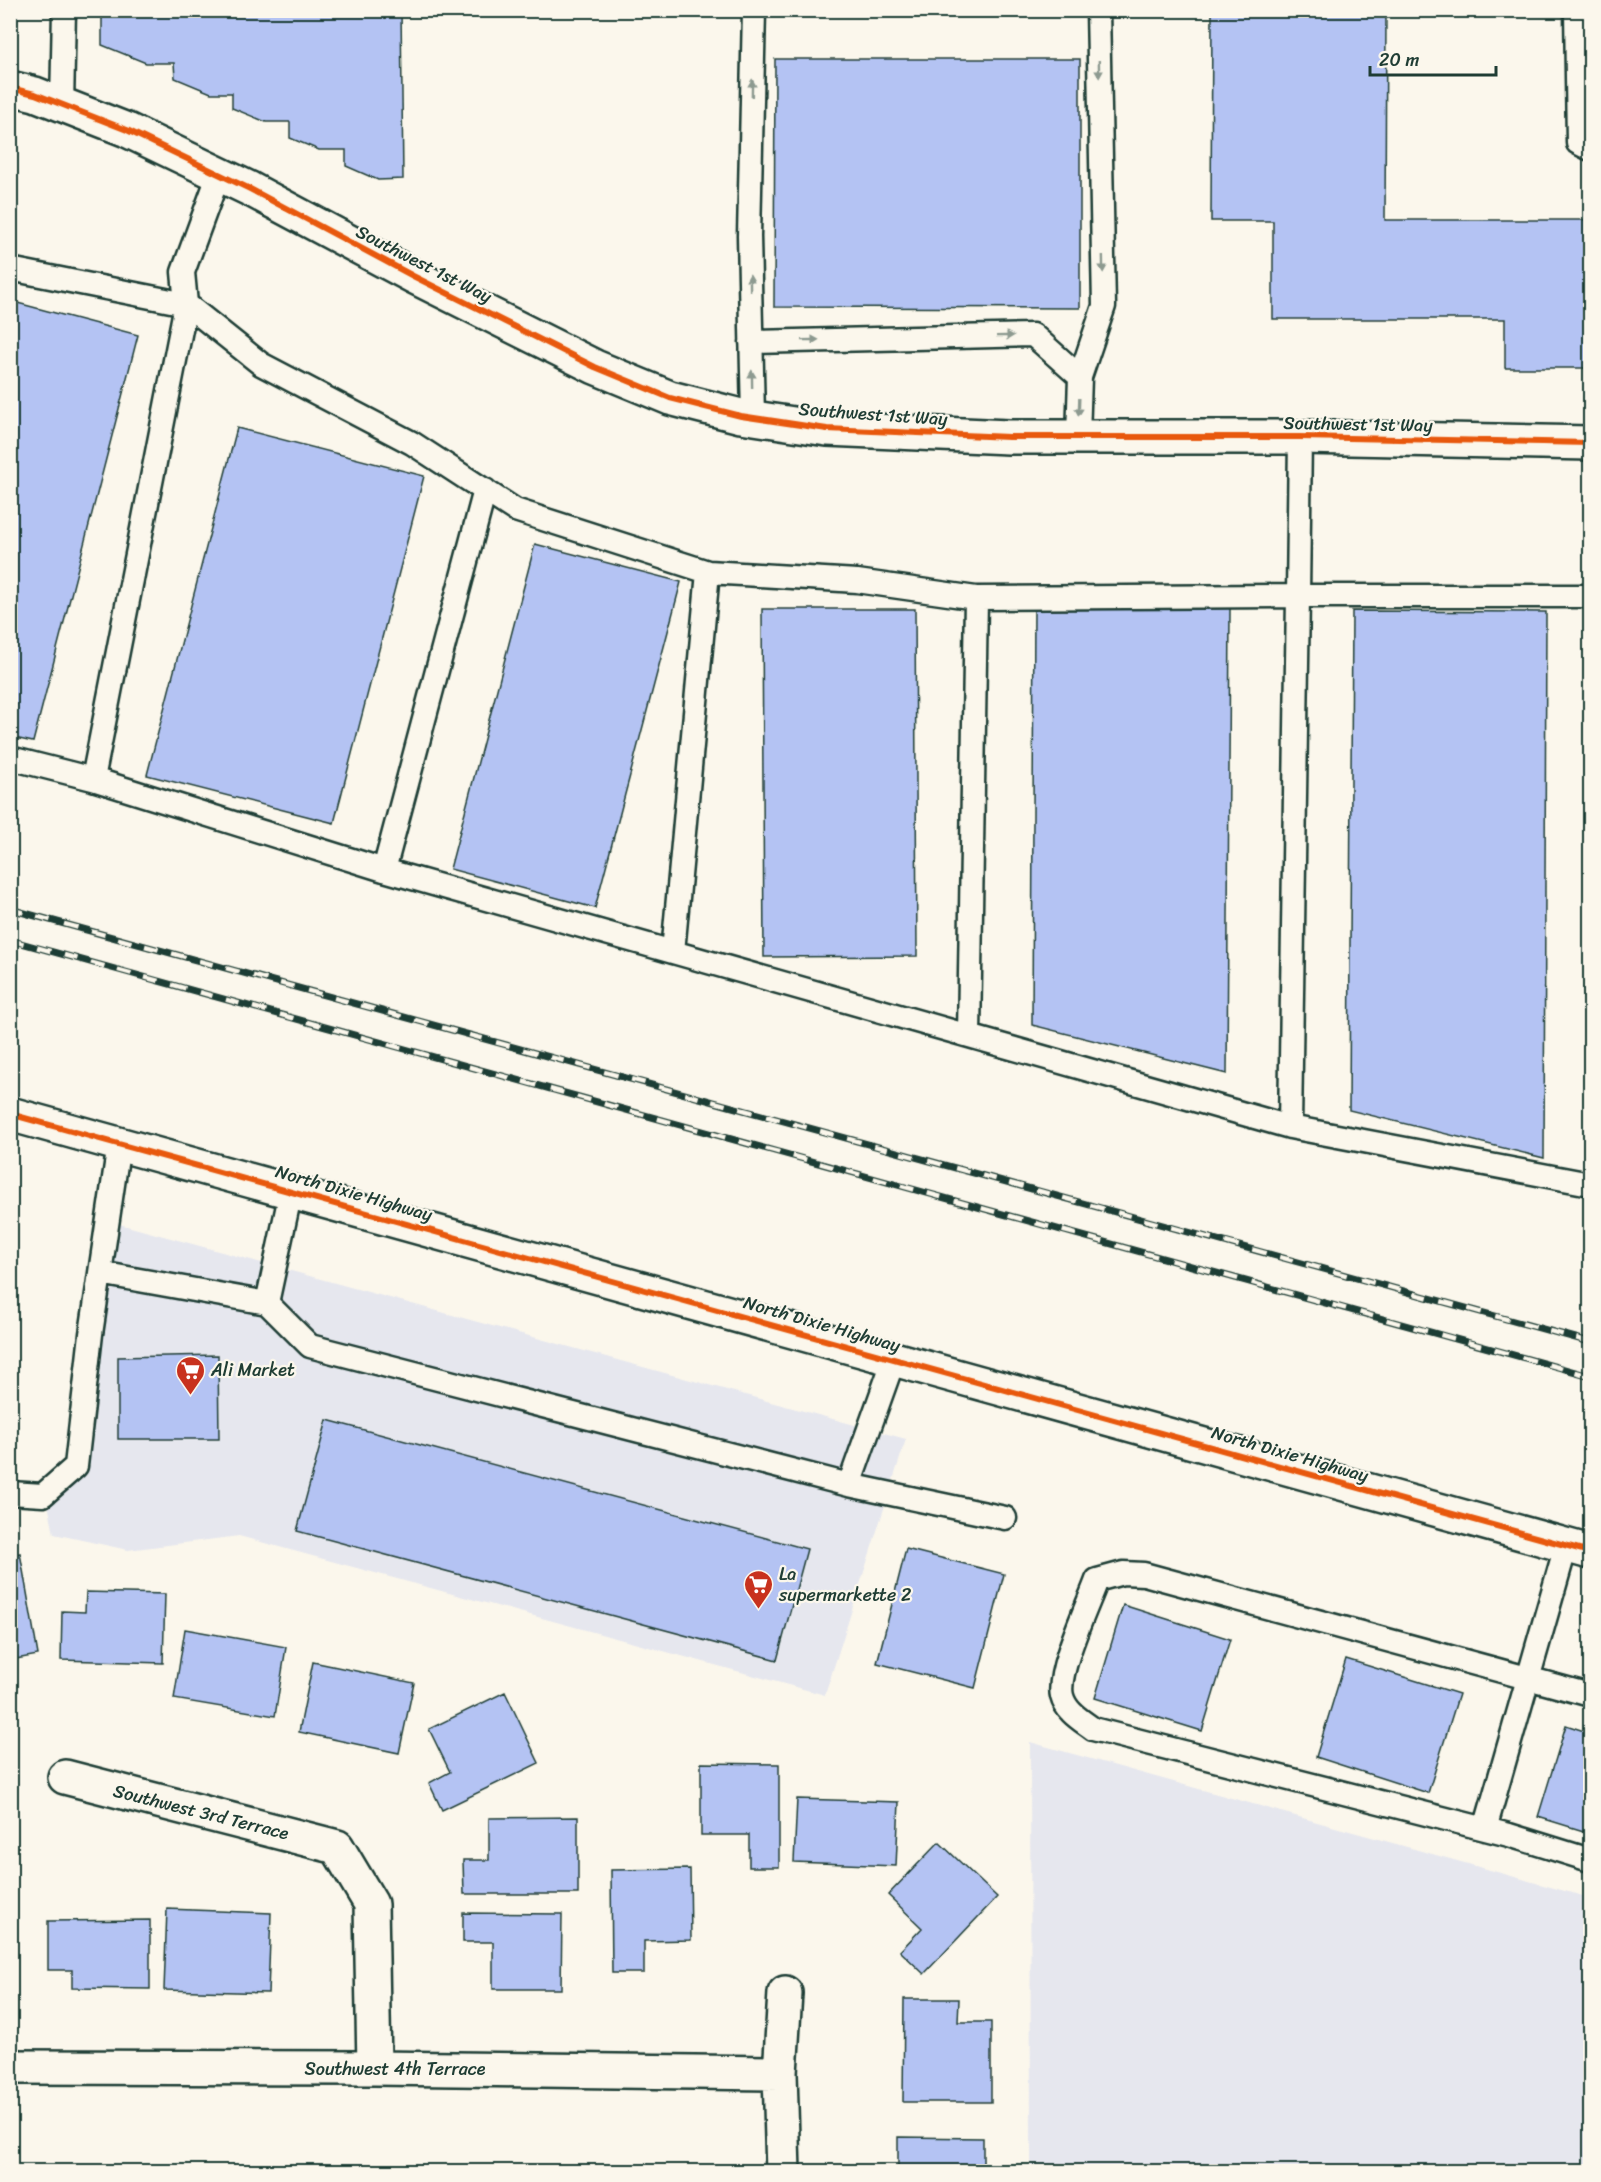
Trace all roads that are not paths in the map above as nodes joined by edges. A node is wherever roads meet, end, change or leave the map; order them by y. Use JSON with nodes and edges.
{"nodes":[{"id":1,"x":64,"y":10,"type":"edge"},
{"id":2,"x":754,"y":10,"type":"edge"},
{"id":3,"x":1098,"y":10,"type":"edge"},
{"id":4,"x":1576,"y":10,"type":"edge"},
{"id":5,"x":10,"y":88,"type":"edge"},
{"id":6,"x":62,"y":105,"type":"junction"},
{"id":7,"x":1590,"y":149,"type":"edge"},
{"id":8,"x":219,"y":174,"type":"junction"},
{"id":9,"x":10,"y":269,"type":"edge"},
{"id":10,"x":186,"y":304,"type":"junction"},
{"id":11,"x":751,"y":342,"type":"junction"},
{"id":12,"x":1080,"y":378,"type":"junction"},
{"id":13,"x":753,"y":417,"type":"junction"},
{"id":14,"x":1078,"y":437,"type":"junction"},
{"id":15,"x":1300,"y":437,"type":"junction"},
{"id":16,"x":1590,"y":443,"type":"edge"},
{"id":17,"x":485,"y":490,"type":"junction"},
{"id":18,"x":708,"y":572,"type":"junction"},
{"id":19,"x":1298,"y":596,"type":"junction"},
{"id":20,"x":1590,"y":596,"type":"edge"},
{"id":21,"x":976,"y":598,"type":"junction"},
{"id":22,"x":10,"y":758,"type":"edge"},
{"id":23,"x":93,"y":779,"type":"junction"},
{"id":24,"x":384,"y":870,"type":"junction"},
{"id":25,"x":674,"y":952,"type":"junction"},
{"id":26,"x":969,"y":1036,"type":"junction"},
{"id":27,"x":10,"y":1113,"type":"edge"},
{"id":28,"x":1290,"y":1128,"type":"junction"},
{"id":29,"x":118,"y":1144,"type":"junction"},
{"id":30,"x":1590,"y":1184,"type":"edge"},
{"id":31,"x":291,"y":1191,"type":"junction"},
{"id":32,"x":100,"y":1274,"type":"junction"},
{"id":33,"x":267,"y":1303,"type":"junction"},
{"id":34,"x":894,"y":1359,"type":"junction"},
{"id":35,"x":849,"y":1485,"type":"junction"},
{"id":36,"x":10,"y":1493,"type":"edge"},
{"id":37,"x":1005,"y":1518,"type":"dead end"},
{"id":38,"x":1578,"y":1549,"type":"edge"},
{"id":39,"x":1527,"y":1678,"type":"junction"},
{"id":40,"x":1590,"y":1695,"type":"edge"},
{"id":41,"x":65,"y":1777,"type":"dead end"},
{"id":42,"x":1485,"y":1829,"type":"junction"},
{"id":43,"x":1590,"y":1860,"type":"edge"},
{"id":44,"x":785,"y":1993,"type":"dead end"},
{"id":45,"x":10,"y":2067,"type":"edge"},
{"id":46,"x":374,"y":2068,"type":"junction"},
{"id":47,"x":780,"y":2073,"type":"junction"},
{"id":48,"x":783,"y":2172,"type":"edge"}],
"edges":[{"from":1,"to":6,"type":"lane"},
{"from":11,"to":2,"type":"lane","one_way":true},
{"from":3,"to":12,"type":"lane","one_way":true},
{"from":4,"to":7,"type":"lane"},
{"from":5,"to":6,"type":"street","name":"Southwest 1st Way"},
{"from":6,"to":8,"type":"street","name":"Southwest 1st Way"},
{"from":8,"to":10,"type":"lane"},
{"from":8,"to":13,"type":"street","name":"Southwest 1st Way"},
{"from":9,"to":10,"type":"lane"},
{"from":10,"to":17,"type":"lane"},
{"from":10,"to":23,"type":"lane"},
{"from":11,"to":12,"type":"lane","one_way":true},
{"from":13,"to":11,"type":"lane","one_way":true},
{"from":12,"to":14,"type":"lane","one_way":true},
{"from":13,"to":14,"type":"street","name":"Southwest 1st Way"},
{"from":14,"to":15,"type":"street","name":"Southwest 1st Way"},
{"from":15,"to":16,"type":"street","name":"Southwest 1st Way"},
{"from":15,"to":19,"type":"lane"},
{"from":17,"to":18,"type":"lane"},
{"from":17,"to":24,"type":"lane"},
{"from":18,"to":21,"type":"lane"},
{"from":18,"to":25,"type":"lane"},
{"from":19,"to":20,"type":"lane"},
{"from":19,"to":21,"type":"lane"},
{"from":19,"to":28,"type":"lane"},
{"from":21,"to":26,"type":"lane"},
{"from":22,"to":23,"type":"lane"},
{"from":23,"to":24,"type":"lane"},
{"from":24,"to":25,"type":"lane"},
{"from":25,"to":26,"type":"lane"},
{"from":26,"to":28,"type":"lane"},
{"from":27,"to":29,"type":"street","name":"North Dixie Highway"},
{"from":28,"to":30,"type":"lane"},
{"from":29,"to":31,"type":"street","name":"North Dixie Highway"},
{"from":29,"to":32,"type":"lane"},
{"from":31,"to":33,"type":"lane"},
{"from":31,"to":34,"type":"street","name":"North Dixie Highway"},
{"from":32,"to":33,"type":"lane"},
{"from":32,"to":36,"type":"lane"},
{"from":33,"to":35,"type":"lane"},
{"from":34,"to":35,"type":"lane"},
{"from":34,"to":38,"type":"street","name":"North Dixie Highway"},
{"from":35,"to":37,"type":"lane"},
{"from":38,"to":39,"type":"lane"},
{"from":39,"to":40,"type":"lane"},
{"from":39,"to":42,"type":"lane"},
{"from":39,"to":42,"type":"lane"},
{"from":41,"to":46,"type":"street","name":"Southwest 3rd Terrace"},
{"from":42,"to":43,"type":"lane"},
{"from":44,"to":47,"type":"street"},
{"from":45,"to":46,"type":"street","name":"Southwest 4th Terrace"},
{"from":46,"to":47,"type":"street","name":"Southwest 4th Terrace"},
{"from":47,"to":48,"type":"street"}]}
